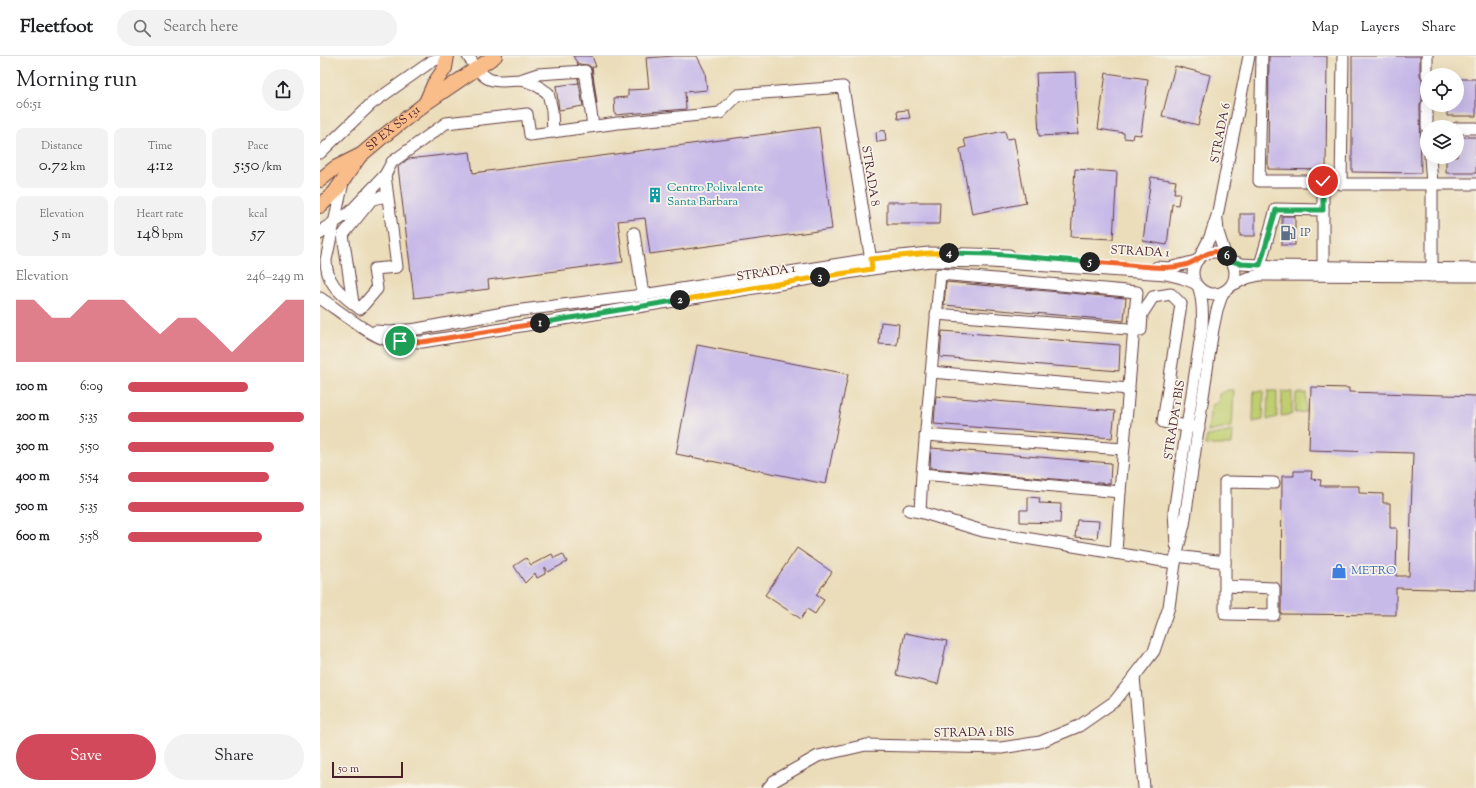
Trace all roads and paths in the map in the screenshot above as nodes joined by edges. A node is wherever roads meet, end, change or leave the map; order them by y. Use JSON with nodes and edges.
{"nodes":[{"id":1,"x":447,"y":56,"type":"edge"},
{"id":2,"x":468,"y":56,"type":"edge"},
{"id":3,"x":495,"y":56,"type":"edge"},
{"id":4,"x":1249,"y":56,"type":"edge"},
{"id":5,"x":1262,"y":56,"type":"edge"},
{"id":6,"x":1343,"y":56,"type":"edge"},
{"id":7,"x":1428,"y":56,"type":"edge"},
{"id":8,"x":477,"y":68,"type":"junction"},
{"id":9,"x":1427,"y":68,"type":"edge"},
{"id":10,"x":520,"y":80,"type":"junction"},
{"id":11,"x":426,"y":103,"type":"junction"},
{"id":12,"x":593,"y":126,"type":"junction"},
{"id":13,"x":1464,"y":128,"type":"edge"},
{"id":14,"x":1476,"y":128,"type":"edge"},
{"id":15,"x":553,"y":132,"type":"junction"},
{"id":16,"x":320,"y":153,"type":"edge"},
{"id":17,"x":360,"y":155,"type":"junction"},
{"id":18,"x":1431,"y":164,"type":"edge"},
{"id":19,"x":385,"y":174,"type":"junction"},
{"id":20,"x":320,"y":180,"type":"edge"},
{"id":21,"x":344,"y":180,"type":"junction"},
{"id":22,"x":1432,"y":184,"type":"junction"},
{"id":23,"x":1476,"y":184,"type":"edge"},
{"id":24,"x":387,"y":196,"type":"junction"},
{"id":25,"x":320,"y":206,"type":"edge"},
{"id":26,"x":1323,"y":210,"type":"junction"},
{"id":27,"x":1217,"y":216,"type":"junction"},
{"id":28,"x":336,"y":221,"type":"junction"},
{"id":29,"x":634,"y":233,"type":"dead end"},
{"id":30,"x":320,"y":234,"type":"edge"},
{"id":31,"x":1228,"y":258,"type":"junction"},
{"id":32,"x":1198,"y":259,"type":"junction"},
{"id":33,"x":872,"y":264,"type":"junction"},
{"id":34,"x":1260,"y":265,"type":"junction"},
{"id":35,"x":1323,"y":267,"type":"junction"},
{"id":36,"x":1476,"y":268,"type":"edge"},
{"id":37,"x":1432,"y":272,"type":"junction"},
{"id":38,"x":1315,"y":275,"type":"junction"},
{"id":39,"x":1476,"y":276,"type":"edge"},
{"id":40,"x":1232,"y":285,"type":"junction"},
{"id":41,"x":1197,"y":286,"type":"junction"},
{"id":42,"x":1223,"y":292,"type":"junction"},
{"id":43,"x":643,"y":295,"type":"junction"},
{"id":44,"x":320,"y":298,"type":"edge"},
{"id":45,"x":353,"y":303,"type":"junction"},
{"id":46,"x":936,"y":314,"type":"junction"},
{"id":47,"x":1134,"y":329,"type":"junction"},
{"id":48,"x":367,"y":330,"type":"junction"},
{"id":49,"x":931,"y":372,"type":"junction"},
{"id":50,"x":1129,"y":389,"type":"junction"},
{"id":51,"x":1186,"y":427,"type":"junction"},
{"id":52,"x":1199,"y":428,"type":"junction"},
{"id":53,"x":925,"y":435,"type":"junction"},
{"id":54,"x":1123,"y":449,"type":"junction"},
{"id":55,"x":922,"y":474,"type":"junction"},
{"id":56,"x":1274,"y":483,"type":"dead end"},
{"id":57,"x":1120,"y":492,"type":"junction"},
{"id":58,"x":909,"y":510,"type":"dead end"},
{"id":59,"x":920,"y":512,"type":"junction"},
{"id":60,"x":1116,"y":554,"type":"junction"},
{"id":61,"x":1175,"y":560,"type":"junction"},
{"id":62,"x":1225,"y":562,"type":"junction"},
{"id":63,"x":1225,"y":586,"type":"junction"},
{"id":64,"x":1134,"y":677,"type":"junction"},
{"id":65,"x":768,"y":788,"type":"edge"},
{"id":66,"x":1144,"y":788,"type":"edge"}],
"edges":[{"from":1,"to":11,"type":"main road"},
{"from":1,"to":16,"type":"street"},
{"from":2,"to":8,"type":"street"},
{"from":3,"to":8,"type":"main road","name":"SP EX SS 131"},
{"from":4,"to":27,"type":"street","name":"STRADA 6"},
{"from":5,"to":26,"type":"street"},
{"from":6,"to":22,"type":"street"},
{"from":7,"to":9,"type":"street"},
{"from":8,"to":10,"type":"street"},
{"from":8,"to":11,"type":"main road","name":"SP EX SS 131"},
{"from":10,"to":12,"type":"street"},
{"from":10,"to":15,"type":"street"},
{"from":11,"to":17,"type":"main road","name":"SP EX SS 131"},
{"from":12,"to":15,"type":"street"},
{"from":12,"to":33,"type":"street","name":"STRADA 8"},
{"from":13,"to":14,"type":"street"},
{"from":15,"to":19,"type":"street"},
{"from":17,"to":20,"type":"main road","name":"SP EX SS 131"},
{"from":17,"to":21,"type":"main road","name":"SP EX SS 131"},
{"from":18,"to":22,"type":"street"},
{"from":19,"to":24,"type":"street"},
{"from":19,"to":28,"type":"street"},
{"from":21,"to":25,"type":"main road","name":"SP EX SS 131"},
{"from":21,"to":28,"type":"street"},
{"from":22,"to":23,"type":"street"},
{"from":22,"to":37,"type":"street"},
{"from":24,"to":45,"type":"street"},
{"from":24,"to":45,"type":"street"},
{"from":26,"to":34,"type":"street"},
{"from":26,"to":35,"type":"street"},
{"from":27,"to":31,"type":"street","name":"STRADA 6"},
{"from":27,"to":32,"type":"street","name":"STRADA 6"},
{"from":28,"to":30,"type":"street"},
{"from":28,"to":45,"type":"street"},
{"from":29,"to":43,"type":"street"},
{"from":31,"to":32,"type":"street"},
{"from":31,"to":34,"type":"street"},
{"from":31,"to":40,"type":"street"},
{"from":32,"to":33,"type":"street","name":"STRADA 1"},
{"from":32,"to":41,"type":"street"},
{"from":33,"to":41,"type":"street","name":"STRADA 1"},
{"from":33,"to":43,"type":"street","name":"STRADA 1"},
{"from":33,"to":48,"type":"street","name":"STRADA 1"},
{"from":34,"to":35,"type":"street"},
{"from":35,"to":37,"type":"street"},
{"from":35,"to":38,"type":"street"},
{"from":36,"to":37,"type":"street"},
{"from":37,"to":38,"type":"street"},
{"from":37,"to":39,"type":"street"},
{"from":38,"to":40,"type":"street"},
{"from":40,"to":42,"type":"street"},
{"from":41,"to":42,"type":"street"},
{"from":41,"to":51,"type":"street","name":"STRADA 1 BIS"},
{"from":42,"to":52,"type":"street","name":"STRADA 1 BIS"},
{"from":43,"to":48,"type":"street","name":"STRADA 1"},
{"from":44,"to":48,"type":"street","name":"STRADA 1"},
{"from":46,"to":47,"type":"street"},
{"from":46,"to":47,"type":"street"},
{"from":46,"to":49,"type":"street"},
{"from":47,"to":50,"type":"street"},
{"from":47,"to":51,"type":"street"},
{"from":49,"to":50,"type":"street"},
{"from":49,"to":53,"type":"street"},
{"from":50,"to":54,"type":"street"},
{"from":51,"to":52,"type":"street"},
{"from":51,"to":61,"type":"street","name":"STRADA 1 BIS"},
{"from":52,"to":61,"type":"street","name":"STRADA 1 BIS"},
{"from":53,"to":54,"type":"street"},
{"from":53,"to":55,"type":"street"},
{"from":54,"to":57,"type":"street"},
{"from":55,"to":57,"type":"street"},
{"from":55,"to":59,"type":"street"},
{"from":56,"to":62,"type":"street"},
{"from":57,"to":60,"type":"street"},
{"from":58,"to":59,"type":"street"},
{"from":59,"to":60,"type":"street"},
{"from":60,"to":61,"type":"street"},
{"from":61,"to":62,"type":"street"},
{"from":61,"to":64,"type":"street","name":"STRADA 1 BIS"},
{"from":62,"to":63,"type":"street"},
{"from":63,"to":63,"type":"street"},
{"from":64,"to":65,"type":"street","name":"STRADA 1 BIS"},
{"from":64,"to":66,"type":"street"}]}
